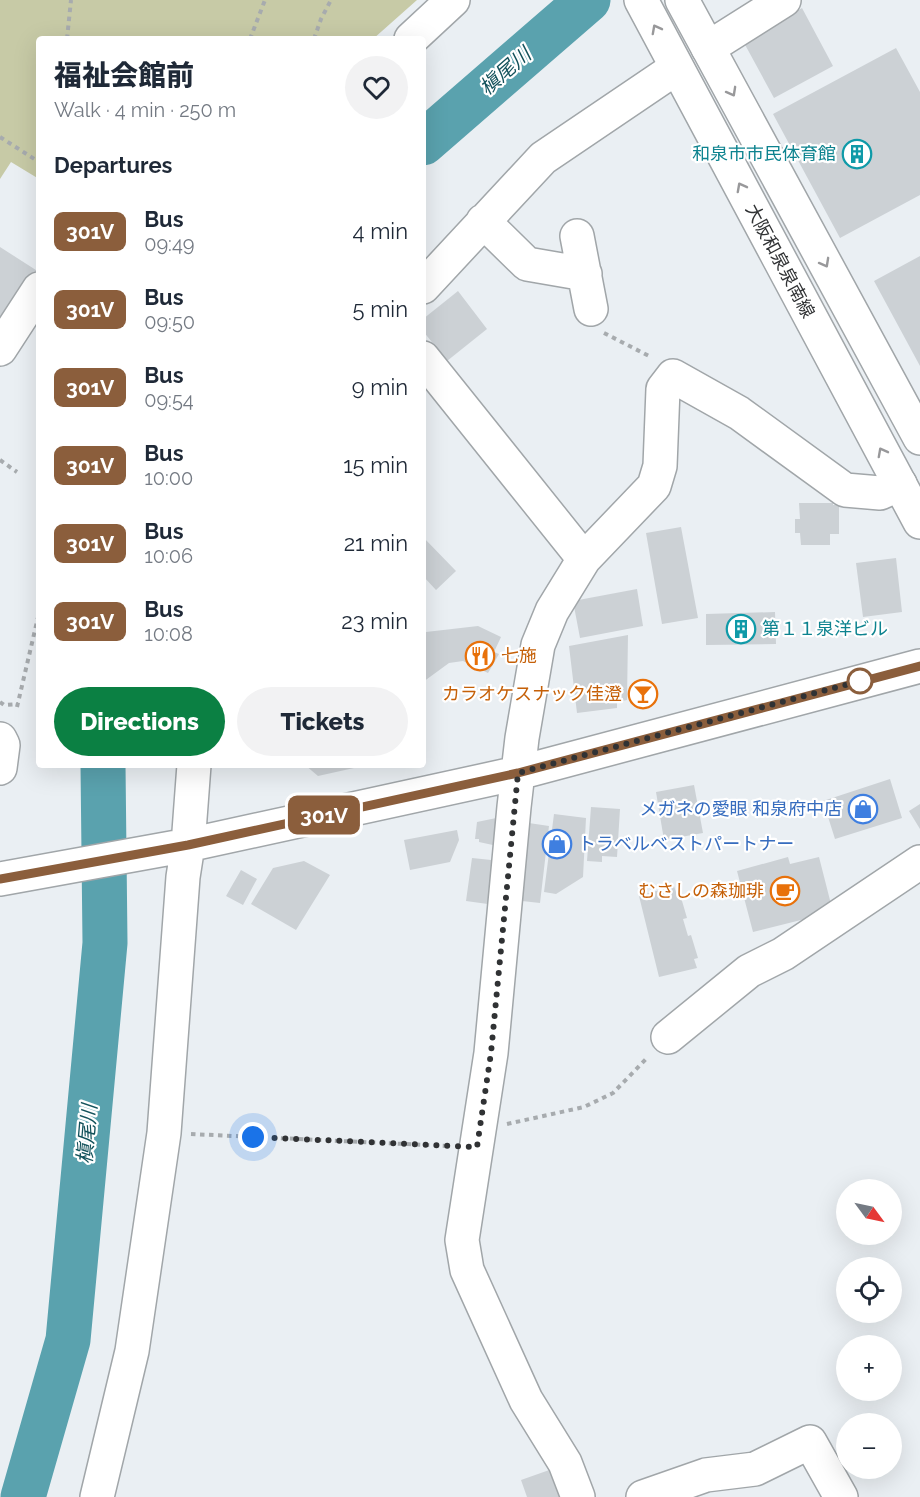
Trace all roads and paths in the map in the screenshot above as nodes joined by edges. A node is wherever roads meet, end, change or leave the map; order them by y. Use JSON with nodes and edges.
{"nodes":[{"id":1,"x":71,"y":0,"type":"edge"},
{"id":2,"x":265,"y":0,"type":"edge"},
{"id":3,"x":331,"y":0,"type":"edge"},
{"id":4,"x":453,"y":0,"type":"edge"},
{"id":5,"x":641,"y":0,"type":"edge"},
{"id":6,"x":682,"y":0,"type":"edge"},
{"id":7,"x":784,"y":0,"type":"edge"},
{"id":8,"x":67,"y":36,"type":"edge"},
{"id":9,"x":251,"y":36,"type":"edge"},
{"id":10,"x":315,"y":36,"type":"edge"},
{"id":11,"x":414,"y":36,"type":"edge"},
{"id":12,"x":706,"y":44,"type":"junction"},
{"id":13,"x":674,"y":63,"type":"junction"},
{"id":14,"x":0,"y":137,"type":"edge"},
{"id":15,"x":36,"y":160,"type":"edge"},
{"id":16,"x":483,"y":221,"type":"junction"},
{"id":17,"x":577,"y":236,"type":"dead end"},
{"id":18,"x":585,"y":274,"type":"junction"},
{"id":19,"x":426,"y":284,"type":"edge"},
{"id":20,"x":36,"y":294,"type":"edge"},
{"id":21,"x":591,"y":309,"type":"joint"},
{"id":22,"x":0,"y":349,"type":"edge"},
{"id":23,"x":426,"y":362,"type":"edge"},
{"id":24,"x":673,"y":376,"type":"junction"},
{"id":25,"x":920,"y":438,"type":"edge"},
{"id":26,"x":0,"y":460,"type":"edge"},
{"id":27,"x":17,"y":472,"type":"dead end"},
{"id":28,"x":900,"y":484,"type":"junction"},
{"id":29,"x":920,"y":522,"type":"edge"},
{"id":30,"x":584,"y":559,"type":"junction"},
{"id":31,"x":36,"y":626,"type":"edge"},
{"id":32,"x":920,"y":666,"type":"edge"},
{"id":33,"x":0,"y":702,"type":"edge"},
{"id":34,"x":0,"y":739,"type":"edge"},
{"id":35,"x":0,"y":768,"type":"edge"},
{"id":36,"x":194,"y":768,"type":"edge"},
{"id":37,"x":518,"y":773,"type":"junction"},
{"id":38,"x":184,"y":845,"type":"junction"},
{"id":39,"x":920,"y":862,"type":"edge"},
{"id":40,"x":2,"y":878,"type":"edge"},
{"id":41,"x":668,"y":1037,"type":"joint"},
{"id":42,"x":164,"y":1133,"type":"junction"},
{"id":43,"x":479,"y":1138,"type":"junction"},
{"id":44,"x":97,"y":1497,"type":"edge"},
{"id":45,"x":578,"y":1497,"type":"edge"},
{"id":46,"x":643,"y":1497,"type":"edge"},
{"id":47,"x":841,"y":1497,"type":"edge"}],
"edges":[{"from":1,"to":8,"type":"path"},
{"from":2,"to":9,"type":"path"},
{"from":3,"to":10,"type":"path"},
{"from":4,"to":11,"type":"street"},
{"from":13,"to":5,"type":"street","name":"大阪和泉泉南線","one_way":true},
{"from":6,"to":12,"type":"street","name":"大阪和泉泉南線"},
{"from":7,"to":12,"type":"street"},
{"from":12,"to":25,"type":"street","name":"大阪和泉泉南線","one_way":true},
{"from":13,"to":16,"type":"street"},
{"from":28,"to":13,"type":"street","name":"大阪和泉泉南線","one_way":true},
{"from":14,"to":15,"type":"path"},
{"from":16,"to":18,"type":"street"},
{"from":16,"to":19,"type":"street"},
{"from":17,"to":18,"type":"street"},
{"from":18,"to":21,"type":"street"},
{"from":20,"to":22,"type":"street"},
{"from":21,"to":24,"type":"path"},
{"from":23,"to":30,"type":"street"},
{"from":24,"to":28,"type":"street"},
{"from":24,"to":30,"type":"street"},
{"from":26,"to":27,"type":"path"},
{"from":28,"to":29,"type":"street","name":"大阪和泉泉南線"},
{"from":30,"to":37,"type":"street"},
{"from":31,"to":33,"type":"path"},
{"from":32,"to":37,"type":"street"},
{"from":34,"to":35,"type":"street"},
{"from":36,"to":38,"type":"street"},
{"from":37,"to":38,"type":"street"},
{"from":37,"to":43,"type":"street"},
{"from":38,"to":40,"type":"street"},
{"from":38,"to":42,"type":"street"},
{"from":39,"to":41,"type":"street"},
{"from":41,"to":43,"type":"path"},
{"from":42,"to":43,"type":"path"},
{"from":42,"to":44,"type":"street"},
{"from":43,"to":45,"type":"street"},
{"from":46,"to":47,"type":"street"}]}
